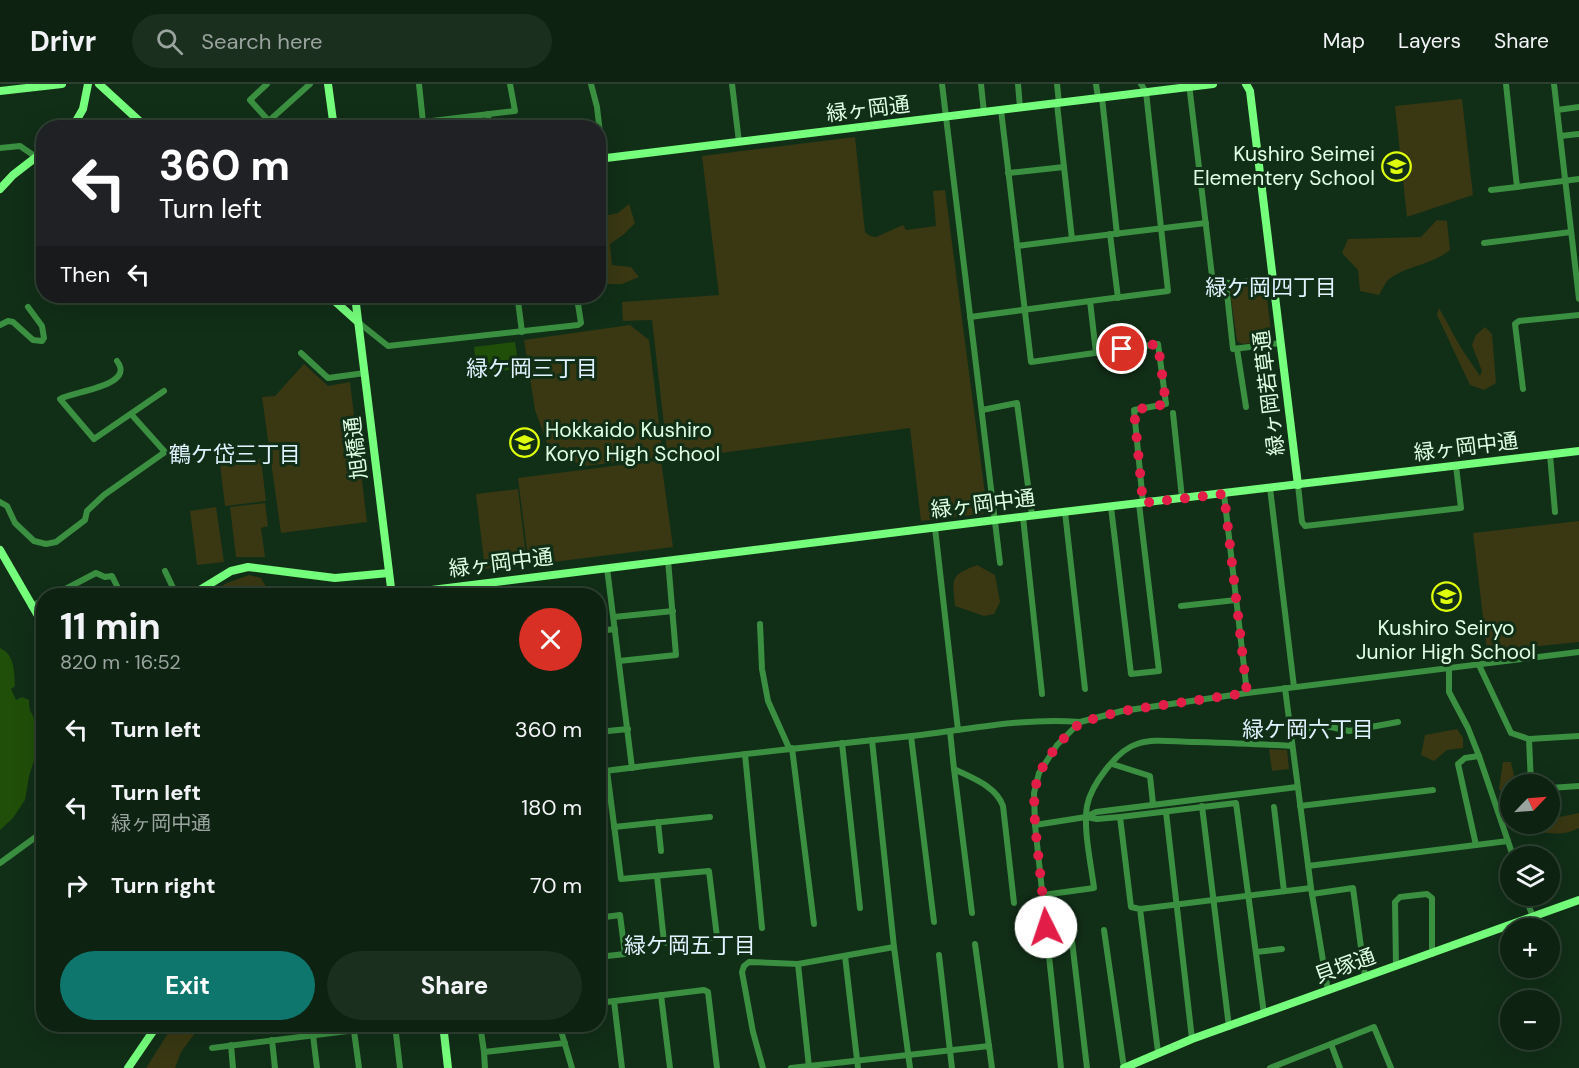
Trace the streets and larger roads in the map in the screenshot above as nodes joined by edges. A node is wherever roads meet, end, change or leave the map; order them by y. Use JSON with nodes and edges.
{"nodes":[{"id":1,"x":62,"y":84,"type":"edge"},
{"id":2,"x":88,"y":84,"type":"edge"},
{"id":3,"x":99,"y":84,"type":"edge"},
{"id":4,"x":267,"y":84,"type":"edge"},
{"id":5,"x":310,"y":84,"type":"edge"},
{"id":6,"x":328,"y":84,"type":"edge"},
{"id":7,"x":419,"y":84,"type":"edge"},
{"id":8,"x":510,"y":84,"type":"edge"},
{"id":9,"x":591,"y":84,"type":"edge"},
{"id":10,"x":732,"y":84,"type":"edge"},
{"id":11,"x":942,"y":84,"type":"edge"},
{"id":12,"x":981,"y":84,"type":"edge"},
{"id":13,"x":1018,"y":84,"type":"edge"},
{"id":14,"x":1057,"y":84,"type":"edge"},
{"id":15,"x":1096,"y":84,"type":"edge"},
{"id":16,"x":1213,"y":84,"type":"edge"},
{"id":17,"x":1246,"y":84,"type":"edge"},
{"id":18,"x":1506,"y":84,"type":"edge"},
{"id":19,"x":1554,"y":84,"type":"edge"},
{"id":20,"x":1190,"y":86,"type":"edge"},
{"id":21,"x":1143,"y":88,"type":"edge"},
{"id":22,"x":0,"y":91,"type":"edge"},
{"id":23,"x":1100,"y":98,"type":"junction"},
{"id":24,"x":1058,"y":104,"type":"junction"},
{"id":25,"x":1579,"y":107,"type":"edge"},
{"id":26,"x":1020,"y":108,"type":"junction"},
{"id":27,"x":1557,"y":110,"type":"junction"},
{"id":28,"x":1001,"y":111,"type":"junction"},
{"id":29,"x":984,"y":112,"type":"junction"},
{"id":30,"x":488,"y":114,"type":"junction"},
{"id":31,"x":946,"y":117,"type":"junction"},
{"id":32,"x":77,"y":120,"type":"edge"},
{"id":33,"x":138,"y":120,"type":"edge"},
{"id":34,"x":268,"y":120,"type":"joint"},
{"id":35,"x":333,"y":120,"type":"edge"},
{"id":36,"x":423,"y":120,"type":"edge"},
{"id":37,"x":439,"y":120,"type":"edge"},
{"id":38,"x":488,"y":120,"type":"edge"},
{"id":39,"x":598,"y":120,"type":"edge"},
{"id":40,"x":1579,"y":134,"type":"edge"},
{"id":41,"x":1560,"y":136,"type":"junction"},
{"id":42,"x":739,"y":142,"type":"junction"},
{"id":43,"x":0,"y":148,"type":"edge"},
{"id":44,"x":36,"y":152,"type":"edge"},
{"id":45,"x":36,"y":157,"type":"edge"},
{"id":46,"x":606,"y":158,"type":"edge"},
{"id":47,"x":1064,"y":167,"type":"junction"},
{"id":48,"x":1008,"y":173,"type":"junction"},
{"id":49,"x":1579,"y":179,"type":"edge"},
{"id":50,"x":1564,"y":181,"type":"junction"},
{"id":51,"x":1516,"y":187,"type":"junction"},
{"id":52,"x":0,"y":189,"type":"edge"},
{"id":53,"x":1491,"y":190,"type":"dead end"},
{"id":54,"x":1206,"y":223,"type":"junction"},
{"id":55,"x":1161,"y":229,"type":"junction"},
{"id":56,"x":1571,"y":232,"type":"junction"},
{"id":57,"x":1113,"y":234,"type":"junction"},
{"id":58,"x":1072,"y":239,"type":"junction"},
{"id":59,"x":1484,"y":243,"type":"dead end"},
{"id":60,"x":1017,"y":246,"type":"junction"},
{"id":61,"x":1273,"y":277,"type":"junction"},
{"id":62,"x":1226,"y":284,"type":"junction"},
{"id":63,"x":1118,"y":298,"type":"junction"},
{"id":64,"x":1579,"y":299,"type":"edge"},
{"id":65,"x":1090,"y":301,"type":"junction"},
{"id":66,"x":337,"y":303,"type":"edge"},
{"id":67,"x":356,"y":303,"type":"edge"},
{"id":68,"x":518,"y":303,"type":"edge"},
{"id":69,"x":577,"y":303,"type":"edge"},
{"id":70,"x":28,"y":307,"type":"dead end"},
{"id":71,"x":1025,"y":310,"type":"junction"},
{"id":72,"x":1579,"y":315,"type":"edge"},
{"id":73,"x":970,"y":317,"type":"junction"},
{"id":74,"x":358,"y":322,"type":"junction"},
{"id":75,"x":0,"y":325,"type":"edge"},
{"id":76,"x":522,"y":332,"type":"junction"},
{"id":77,"x":1281,"y":344,"type":"junction"},
{"id":78,"x":1237,"y":349,"type":"junction"},
{"id":79,"x":301,"y":353,"type":"dead end"},
{"id":80,"x":1096,"y":353,"type":"junction"},
{"id":81,"x":117,"y":361,"type":"dead end"},
{"id":82,"x":365,"y":373,"type":"junction"},
{"id":83,"x":1522,"y":389,"type":"dead end"},
{"id":84,"x":164,"y":391,"type":"dead end"},
{"id":85,"x":1245,"y":407,"type":"dead end"},
{"id":86,"x":982,"y":410,"type":"junction"},
{"id":87,"x":1173,"y":413,"type":"dead end"},
{"id":88,"x":131,"y":414,"type":"junction"},
{"id":89,"x":1579,"y":451,"type":"edge"},
{"id":90,"x":1550,"y":455,"type":"junction"},
{"id":91,"x":1456,"y":466,"type":"junction"},
{"id":92,"x":1298,"y":485,"type":"junction"},
{"id":93,"x":1270,"y":488,"type":"junction"},
{"id":94,"x":1224,"y":494,"type":"junction"},
{"id":95,"x":1182,"y":498,"type":"junction"},
{"id":96,"x":0,"y":502,"type":"edge"},
{"id":97,"x":1141,"y":503,"type":"junction"},
{"id":98,"x":1111,"y":507,"type":"junction"},
{"id":99,"x":1065,"y":512,"type":"junction"},
{"id":100,"x":1555,"y":512,"type":"dead end"},
{"id":101,"x":1028,"y":517,"type":"junction"},
{"id":102,"x":995,"y":520,"type":"junction"},
{"id":103,"x":935,"y":528,"type":"junction"},
{"id":104,"x":0,"y":550,"type":"edge"},
{"id":105,"x":668,"y":561,"type":"junction"},
{"id":106,"x":1000,"y":563,"type":"dead end"},
{"id":107,"x":607,"y":568,"type":"junction"},
{"id":108,"x":165,"y":571,"type":"dead end"},
{"id":109,"x":389,"y":573,"type":"junction"},
{"id":110,"x":67,"y":588,"type":"edge"},
{"id":111,"x":118,"y":588,"type":"edge"},
{"id":112,"x":173,"y":588,"type":"edge"},
{"id":113,"x":203,"y":588,"type":"edge"},
{"id":114,"x":391,"y":588,"type":"edge"},
{"id":115,"x":470,"y":588,"type":"edge"},
{"id":116,"x":1236,"y":600,"type":"junction"},
{"id":117,"x":36,"y":604,"type":"edge"},
{"id":118,"x":32,"y":606,"type":"junction"},
{"id":119,"x":1181,"y":606,"type":"dead end"},
{"id":120,"x":673,"y":611,"type":"junction"},
{"id":121,"x":36,"y":613,"type":"edge"},
{"id":122,"x":614,"y":617,"type":"junction"},
{"id":123,"x":760,"y":624,"type":"dead end"},
{"id":124,"x":615,"y":629,"type":"junction"},
{"id":125,"x":606,"y":630,"type":"edge"},
{"id":126,"x":1579,"y":652,"type":"edge"},
{"id":127,"x":619,"y":661,"type":"junction"},
{"id":128,"x":1479,"y":665,"type":"junction"},
{"id":129,"x":1449,"y":668,"type":"junction"},
{"id":130,"x":1294,"y":687,"type":"junction"},
{"id":131,"x":1285,"y":688,"type":"junction"},
{"id":132,"x":1085,"y":689,"type":"dead end"},
{"id":133,"x":1247,"y":693,"type":"junction"},
{"id":134,"x":1042,"y":694,"type":"dead end"},
{"id":135,"x":1398,"y":722,"type":"dead end"},
{"id":136,"x":1080,"y":723,"type":"junction"},
{"id":137,"x":628,"y":729,"type":"junction"},
{"id":138,"x":958,"y":730,"type":"junction"},
{"id":139,"x":606,"y":731,"type":"edge"},
{"id":140,"x":950,"y":731,"type":"junction"},
{"id":141,"x":1290,"y":731,"type":"junction"},
{"id":142,"x":911,"y":736,"type":"junction"},
{"id":143,"x":1579,"y":736,"type":"edge"},
{"id":144,"x":872,"y":740,"type":"junction"},
{"id":145,"x":1529,"y":740,"type":"junction"},
{"id":146,"x":842,"y":743,"type":"junction"},
{"id":147,"x":1292,"y":746,"type":"junction"},
{"id":148,"x":791,"y":748,"type":"junction"},
{"id":149,"x":745,"y":754,"type":"junction"},
{"id":150,"x":1479,"y":756,"type":"junction"},
{"id":151,"x":1112,"y":764,"type":"junction"},
{"id":152,"x":632,"y":768,"type":"junction"},
{"id":153,"x":954,"y":769,"type":"junction"},
{"id":154,"x":607,"y":771,"type":"joint"},
{"id":155,"x":1531,"y":774,"type":"edge"},
{"id":156,"x":1579,"y":786,"type":"edge"},
{"id":157,"x":1298,"y":787,"type":"junction"},
{"id":158,"x":1560,"y":787,"type":"edge"},
{"id":159,"x":1433,"y":790,"type":"dead end"},
{"id":160,"x":1153,"y":804,"type":"junction"},
{"id":161,"x":1300,"y":806,"type":"junction"},
{"id":162,"x":1202,"y":807,"type":"junction"},
{"id":163,"x":1274,"y":807,"type":"dead end"},
{"id":164,"x":1166,"y":812,"type":"junction"},
{"id":165,"x":1086,"y":817,"type":"junction"},
{"id":166,"x":1120,"y":817,"type":"junction"},
{"id":167,"x":710,"y":818,"type":"dead end"},
{"id":168,"x":658,"y":822,"type":"junction"},
{"id":169,"x":1035,"y":825,"type":"junction"},
{"id":170,"x":614,"y":827,"type":"junction"},
{"id":171,"x":36,"y":837,"type":"edge"},
{"id":172,"x":1508,"y":841,"type":"junction"},
{"id":173,"x":1476,"y":845,"type":"junction"},
{"id":174,"x":1510,"y":846,"type":"edge"},
{"id":175,"x":661,"y":851,"type":"dead end"},
{"id":176,"x":0,"y":863,"type":"edge"},
{"id":177,"x":1308,"y":866,"type":"junction"},
{"id":178,"x":657,"y":876,"type":"junction"},
{"id":179,"x":1284,"y":891,"type":"junction"},
{"id":180,"x":1311,"y":891,"type":"junction"},
{"id":181,"x":1043,"y":895,"type":"junction"},
{"id":182,"x":1248,"y":895,"type":"junction"},
{"id":183,"x":1213,"y":900,"type":"junction"},
{"id":184,"x":1579,"y":900,"type":"edge"},
{"id":185,"x":1014,"y":903,"type":"dead end"},
{"id":186,"x":1176,"y":904,"type":"junction"},
{"id":187,"x":1529,"y":906,"type":"edge"},
{"id":188,"x":860,"y":908,"type":"dead end"},
{"id":189,"x":1140,"y":909,"type":"junction"},
{"id":190,"x":972,"y":913,"type":"dead end"},
{"id":191,"x":606,"y":917,"type":"edge"},
{"id":192,"x":1533,"y":917,"type":"junction"},
{"id":193,"x":934,"y":921,"type":"dead end"},
{"id":194,"x":814,"y":924,"type":"dead end"},
{"id":195,"x":1070,"y":924,"type":"dead end"},
{"id":196,"x":762,"y":928,"type":"dead end"},
{"id":197,"x":1104,"y":930,"type":"dead end"},
{"id":198,"x":975,"y":944,"type":"dead end"},
{"id":199,"x":894,"y":947,"type":"junction"},
{"id":200,"x":1282,"y":949,"type":"dead end"},
{"id":201,"x":1256,"y":952,"type":"junction"},
{"id":202,"x":1432,"y":954,"type":"junction"},
{"id":203,"x":939,"y":955,"type":"dead end"},
{"id":204,"x":606,"y":956,"type":"edge"},
{"id":205,"x":845,"y":956,"type":"junction"},
{"id":206,"x":798,"y":964,"type":"junction"},
{"id":207,"x":1396,"y":966,"type":"junction"},
{"id":208,"x":1365,"y":977,"type":"junction"},
{"id":209,"x":1328,"y":991,"type":"junction"},
{"id":210,"x":661,"y":995,"type":"junction"},
{"id":211,"x":614,"y":1001,"type":"junction"},
{"id":212,"x":606,"y":1002,"type":"edge"},
{"id":213,"x":1264,"y":1014,"type":"junction"},
{"id":214,"x":1229,"y":1027,"type":"junction"},
{"id":215,"x":153,"y":1032,"type":"edge"},
{"id":216,"x":344,"y":1032,"type":"edge"},
{"id":217,"x":354,"y":1032,"type":"edge"},
{"id":218,"x":396,"y":1032,"type":"edge"},
{"id":219,"x":444,"y":1032,"type":"edge"},
{"id":220,"x":481,"y":1032,"type":"edge"},
{"id":221,"x":562,"y":1032,"type":"edge"},
{"id":222,"x":314,"y":1035,"type":"junction"},
{"id":223,"x":1192,"y":1039,"type":"junction"},
{"id":224,"x":272,"y":1040,"type":"junction"},
{"id":225,"x":565,"y":1043,"type":"junction"},
{"id":226,"x":1331,"y":1044,"type":"junction"},
{"id":227,"x":231,"y":1045,"type":"junction"},
{"id":228,"x":989,"y":1046,"type":"junction"},
{"id":229,"x":212,"y":1048,"type":"dead end"},
{"id":230,"x":950,"y":1050,"type":"junction"},
{"id":231,"x":484,"y":1052,"type":"junction"},
{"id":232,"x":1158,"y":1052,"type":"junction"},
{"id":233,"x":909,"y":1054,"type":"junction"},
{"id":234,"x":858,"y":1064,"type":"edge"},
{"id":235,"x":1289,"y":1065,"type":"edge"},
{"id":236,"x":809,"y":1067,"type":"edge"},
{"id":237,"x":128,"y":1068,"type":"edge"},
{"id":238,"x":233,"y":1068,"type":"edge"},
{"id":239,"x":275,"y":1068,"type":"edge"},
{"id":240,"x":317,"y":1068,"type":"edge"},
{"id":241,"x":359,"y":1068,"type":"edge"},
{"id":242,"x":400,"y":1068,"type":"edge"},
{"id":243,"x":448,"y":1068,"type":"edge"},
{"id":244,"x":485,"y":1068,"type":"edge"},
{"id":245,"x":573,"y":1068,"type":"edge"},
{"id":246,"x":622,"y":1068,"type":"edge"},
{"id":247,"x":670,"y":1068,"type":"edge"},
{"id":248,"x":717,"y":1068,"type":"edge"},
{"id":249,"x":764,"y":1068,"type":"edge"},
{"id":250,"x":791,"y":1068,"type":"edge"},
{"id":251,"x":910,"y":1068,"type":"edge"},
{"id":252,"x":952,"y":1068,"type":"edge"},
{"id":253,"x":992,"y":1068,"type":"edge"},
{"id":254,"x":1061,"y":1068,"type":"edge"},
{"id":255,"x":1087,"y":1068,"type":"edge"},
{"id":256,"x":1124,"y":1068,"type":"edge"},
{"id":257,"x":1270,"y":1068,"type":"edge"},
{"id":258,"x":1340,"y":1068,"type":"edge"},
{"id":259,"x":1390,"y":1068,"type":"edge"}],
"edges":[{"from":1,"to":22,"type":"street"},
{"from":2,"to":32,"type":"street"},
{"from":3,"to":33,"type":"street"},
{"from":4,"to":34,"type":"street"},
{"from":5,"to":34,"type":"street"},
{"from":6,"to":35,"type":"street"},
{"from":7,"to":36,"type":"street"},
{"from":8,"to":30,"type":"street"},
{"from":9,"to":39,"type":"street"},
{"from":10,"to":42,"type":"street"},
{"from":11,"to":31,"type":"street"},
{"from":12,"to":29,"type":"street"},
{"from":13,"to":26,"type":"street"},
{"from":14,"to":24,"type":"street"},
{"from":15,"to":23,"type":"street"},
{"from":16,"to":20,"type":"street","name":"緑ヶ岡通"},
{"from":17,"to":61,"type":"street","name":"緑ヶ岡若草通"},
{"from":18,"to":51,"type":"street"},
{"from":19,"to":27,"type":"street"},
{"from":20,"to":21,"type":"street","name":"緑ヶ岡通"},
{"from":20,"to":54,"type":"street"},
{"from":21,"to":23,"type":"street","name":"緑ヶ岡通"},
{"from":21,"to":55,"type":"street"},
{"from":23,"to":24,"type":"street","name":"緑ヶ岡通"},
{"from":23,"to":57,"type":"street"},
{"from":24,"to":26,"type":"street","name":"緑ヶ岡通"},
{"from":24,"to":47,"type":"street"},
{"from":25,"to":27,"type":"street"},
{"from":26,"to":28,"type":"street","name":"緑ヶ岡通"},
{"from":27,"to":41,"type":"street"},
{"from":28,"to":29,"type":"street","name":"緑ヶ岡通"},
{"from":28,"to":48,"type":"street"},
{"from":29,"to":31,"type":"street","name":"緑ヶ岡通"},
{"from":30,"to":37,"type":"street"},
{"from":30,"to":38,"type":"street"},
{"from":31,"to":42,"type":"street","name":"緑ヶ岡通"},
{"from":31,"to":73,"type":"street"},
{"from":40,"to":41,"type":"street"},
{"from":41,"to":50,"type":"street"},
{"from":42,"to":46,"type":"street","name":"緑ヶ岡通"},
{"from":43,"to":44,"type":"street"},
{"from":45,"to":52,"type":"street"},
{"from":47,"to":48,"type":"street"},
{"from":47,"to":58,"type":"street"},
{"from":48,"to":60,"type":"street"},
{"from":49,"to":50,"type":"street"},
{"from":50,"to":51,"type":"street"},
{"from":50,"to":56,"type":"street"},
{"from":51,"to":53,"type":"street"},
{"from":54,"to":55,"type":"street"},
{"from":54,"to":62,"type":"street"},
{"from":55,"to":57,"type":"street"},
{"from":55,"to":63,"type":"street"},
{"from":56,"to":59,"type":"street"},
{"from":56,"to":64,"type":"street"},
{"from":57,"to":58,"type":"street"},
{"from":57,"to":63,"type":"street"},
{"from":58,"to":60,"type":"street"},
{"from":60,"to":71,"type":"street"},
{"from":61,"to":62,"type":"street"},
{"from":61,"to":77,"type":"street","name":"緑ヶ岡若草通"},
{"from":62,"to":78,"type":"street"},
{"from":63,"to":65,"type":"street"},
{"from":65,"to":71,"type":"street"},
{"from":65,"to":80,"type":"street"},
{"from":66,"to":74,"type":"street"},
{"from":67,"to":74,"type":"street","name":"旭橋通"},
{"from":68,"to":76,"type":"street"},
{"from":69,"to":76,"type":"street"},
{"from":70,"to":75,"type":"street"},
{"from":71,"to":73,"type":"street"},
{"from":71,"to":80,"type":"street"},
{"from":72,"to":83,"type":"street"},
{"from":73,"to":86,"type":"street"},
{"from":74,"to":76,"type":"street"},
{"from":74,"to":82,"type":"street","name":"旭橋通"},
{"from":77,"to":78,"type":"street"},
{"from":77,"to":92,"type":"street","name":"緑ヶ岡若草通"},
{"from":78,"to":85,"type":"street"},
{"from":79,"to":82,"type":"street"},
{"from":80,"to":97,"type":"street"},
{"from":81,"to":88,"type":"street"},
{"from":82,"to":109,"type":"street","name":"旭橋通"},
{"from":84,"to":88,"type":"street"},
{"from":86,"to":101,"type":"street"},
{"from":86,"to":102,"type":"street"},
{"from":87,"to":95,"type":"street"},
{"from":88,"to":96,"type":"street"},
{"from":89,"to":90,"type":"street","name":"緑ヶ岡中通"},
{"from":90,"to":91,"type":"street","name":"緑ヶ岡中通"},
{"from":90,"to":100,"type":"street"},
{"from":91,"to":92,"type":"street","name":"緑ヶ岡中通"},
{"from":91,"to":92,"type":"street"},
{"from":92,"to":93,"type":"street","name":"緑ヶ岡中通"},
{"from":93,"to":94,"type":"street","name":"緑ヶ岡中通"},
{"from":93,"to":130,"type":"street"},
{"from":94,"to":95,"type":"street","name":"緑ヶ岡中通"},
{"from":94,"to":116,"type":"street"},
{"from":95,"to":97,"type":"street","name":"緑ヶ岡中通"},
{"from":97,"to":98,"type":"street","name":"緑ヶ岡中通"},
{"from":97,"to":98,"type":"street"},
{"from":98,"to":99,"type":"street","name":"緑ヶ岡中通"},
{"from":99,"to":101,"type":"street","name":"緑ヶ岡中通"},
{"from":99,"to":132,"type":"street"},
{"from":101,"to":102,"type":"street","name":"緑ヶ岡中通"},
{"from":101,"to":134,"type":"street"},
{"from":102,"to":103,"type":"street","name":"緑ヶ岡中通"},
{"from":102,"to":106,"type":"street"},
{"from":103,"to":105,"type":"street","name":"緑ヶ岡中通"},
{"from":103,"to":138,"type":"street"},
{"from":104,"to":118,"type":"street"},
{"from":105,"to":107,"type":"street","name":"緑ヶ岡中通"},
{"from":105,"to":120,"type":"street"},
{"from":107,"to":115,"type":"street","name":"緑ヶ岡中通"},
{"from":107,"to":122,"type":"street"},
{"from":108,"to":112,"type":"street"},
{"from":109,"to":113,"type":"street"},
{"from":109,"to":114,"type":"street","name":"旭橋通"},
{"from":110,"to":111,"type":"street"},
{"from":116,"to":119,"type":"street"},
{"from":116,"to":133,"type":"street"},
{"from":117,"to":118,"type":"street"},
{"from":118,"to":121,"type":"street"},
{"from":120,"to":122,"type":"street"},
{"from":120,"to":127,"type":"street"},
{"from":122,"to":124,"type":"street"},
{"from":123,"to":148,"type":"street"},
{"from":124,"to":125,"type":"street"},
{"from":124,"to":127,"type":"street"},
{"from":126,"to":128,"type":"street"},
{"from":127,"to":137,"type":"street"},
{"from":128,"to":129,"type":"street"},
{"from":128,"to":145,"type":"street"},
{"from":129,"to":130,"type":"street"},
{"from":129,"to":150,"type":"street"},
{"from":130,"to":131,"type":"street"},
{"from":131,"to":133,"type":"street"},
{"from":131,"to":141,"type":"street"},
{"from":133,"to":136,"type":"street"},
{"from":135,"to":141,"type":"street"},
{"from":136,"to":138,"type":"street"},
{"from":136,"to":169,"type":"street"},
{"from":137,"to":139,"type":"street"},
{"from":137,"to":152,"type":"street"},
{"from":138,"to":140,"type":"street"},
{"from":140,"to":142,"type":"street"},
{"from":140,"to":153,"type":"street"},
{"from":141,"to":147,"type":"street"},
{"from":142,"to":144,"type":"street"},
{"from":142,"to":193,"type":"street"},
{"from":143,"to":145,"type":"street"},
{"from":144,"to":146,"type":"street"},
{"from":144,"to":199,"type":"street"},
{"from":145,"to":155,"type":"street"},
{"from":146,"to":148,"type":"street"},
{"from":146,"to":188,"type":"street"},
{"from":147,"to":151,"type":"street"},
{"from":147,"to":157,"type":"street"},
{"from":148,"to":149,"type":"street"},
{"from":148,"to":194,"type":"street"},
{"from":149,"to":152,"type":"street"},
{"from":149,"to":196,"type":"street"},
{"from":150,"to":172,"type":"street"},
{"from":150,"to":173,"type":"street"},
{"from":151,"to":160,"type":"street"},
{"from":151,"to":165,"type":"street"},
{"from":152,"to":154,"type":"street"},
{"from":153,"to":185,"type":"street"},
{"from":153,"to":190,"type":"street"},
{"from":154,"to":170,"type":"street"},
{"from":156,"to":158,"type":"street"},
{"from":157,"to":160,"type":"street"},
{"from":157,"to":161,"type":"street"},
{"from":159,"to":161,"type":"street"},
{"from":160,"to":165,"type":"street"},
{"from":161,"to":177,"type":"street"},
{"from":162,"to":164,"type":"street"},
{"from":162,"to":182,"type":"street"},
{"from":162,"to":183,"type":"street"},
{"from":163,"to":179,"type":"street"},
{"from":164,"to":166,"type":"street"},
{"from":164,"to":186,"type":"street"},
{"from":165,"to":166,"type":"street"},
{"from":165,"to":169,"type":"street"},
{"from":165,"to":181,"type":"street"},
{"from":166,"to":189,"type":"street"},
{"from":167,"to":168,"type":"street"},
{"from":168,"to":170,"type":"street"},
{"from":168,"to":175,"type":"street"},
{"from":169,"to":181,"type":"street"},
{"from":170,"to":178,"type":"street"},
{"from":171,"to":176,"type":"street"},
{"from":172,"to":173,"type":"street"},
{"from":172,"to":174,"type":"street"},
{"from":173,"to":177,"type":"street"},
{"from":177,"to":180,"type":"street"},
{"from":178,"to":178,"type":"street"},
{"from":179,"to":180,"type":"street"},
{"from":179,"to":182,"type":"street"},
{"from":180,"to":208,"type":"street"},
{"from":180,"to":209,"type":"street"},
{"from":181,"to":254,"type":"street"},
{"from":182,"to":183,"type":"street"},
{"from":182,"to":201,"type":"street"},
{"from":183,"to":186,"type":"street"},
{"from":183,"to":214,"type":"street"},
{"from":184,"to":192,"type":"street","name":"貝塚通"},
{"from":186,"to":189,"type":"street"},
{"from":186,"to":223,"type":"street"},
{"from":187,"to":192,"type":"street"},
{"from":189,"to":232,"type":"street"},
{"from":191,"to":204,"type":"street"},
{"from":192,"to":202,"type":"street","name":"貝塚通"},
{"from":195,"to":255,"type":"street"},
{"from":197,"to":256,"type":"street"},
{"from":198,"to":228,"type":"street"},
{"from":199,"to":205,"type":"street"},
{"from":199,"to":233,"type":"street"},
{"from":200,"to":201,"type":"street"},
{"from":201,"to":213,"type":"street"},
{"from":202,"to":207,"type":"street","name":"貝塚通"},
{"from":202,"to":207,"type":"street"},
{"from":203,"to":230,"type":"street"},
{"from":205,"to":206,"type":"street"},
{"from":205,"to":234,"type":"street"},
{"from":206,"to":236,"type":"street"},
{"from":206,"to":249,"type":"street"},
{"from":207,"to":208,"type":"street","name":"貝塚通"},
{"from":208,"to":209,"type":"street","name":"貝塚通"},
{"from":209,"to":213,"type":"street","name":"貝塚通"},
{"from":210,"to":211,"type":"street"},
{"from":210,"to":247,"type":"street"},
{"from":210,"to":248,"type":"street"},
{"from":211,"to":212,"type":"street"},
{"from":211,"to":246,"type":"street"},
{"from":213,"to":214,"type":"street","name":"貝塚通"},
{"from":214,"to":223,"type":"street","name":"貝塚通"},
{"from":215,"to":237,"type":"street"},
{"from":216,"to":222,"type":"street"},
{"from":217,"to":241,"type":"street"},
{"from":218,"to":242,"type":"street"},
{"from":219,"to":243,"type":"street"},
{"from":220,"to":231,"type":"street"},
{"from":221,"to":225,"type":"street"},
{"from":222,"to":224,"type":"street"},
{"from":222,"to":240,"type":"street"},
{"from":223,"to":232,"type":"street","name":"貝塚通"},
{"from":224,"to":227,"type":"street"},
{"from":224,"to":239,"type":"street"},
{"from":225,"to":231,"type":"street"},
{"from":225,"to":245,"type":"street"},
{"from":226,"to":235,"type":"street"},
{"from":226,"to":258,"type":"street"},
{"from":226,"to":259,"type":"street"},
{"from":227,"to":229,"type":"street"},
{"from":227,"to":238,"type":"street"},
{"from":228,"to":230,"type":"street"},
{"from":228,"to":253,"type":"street"},
{"from":230,"to":233,"type":"street"},
{"from":230,"to":252,"type":"street"},
{"from":231,"to":244,"type":"street"},
{"from":232,"to":256,"type":"street","name":"貝塚通"},
{"from":233,"to":234,"type":"street"},
{"from":233,"to":251,"type":"street"},
{"from":234,"to":236,"type":"street"},
{"from":235,"to":257,"type":"street"},
{"from":236,"to":250,"type":"street"}]}
